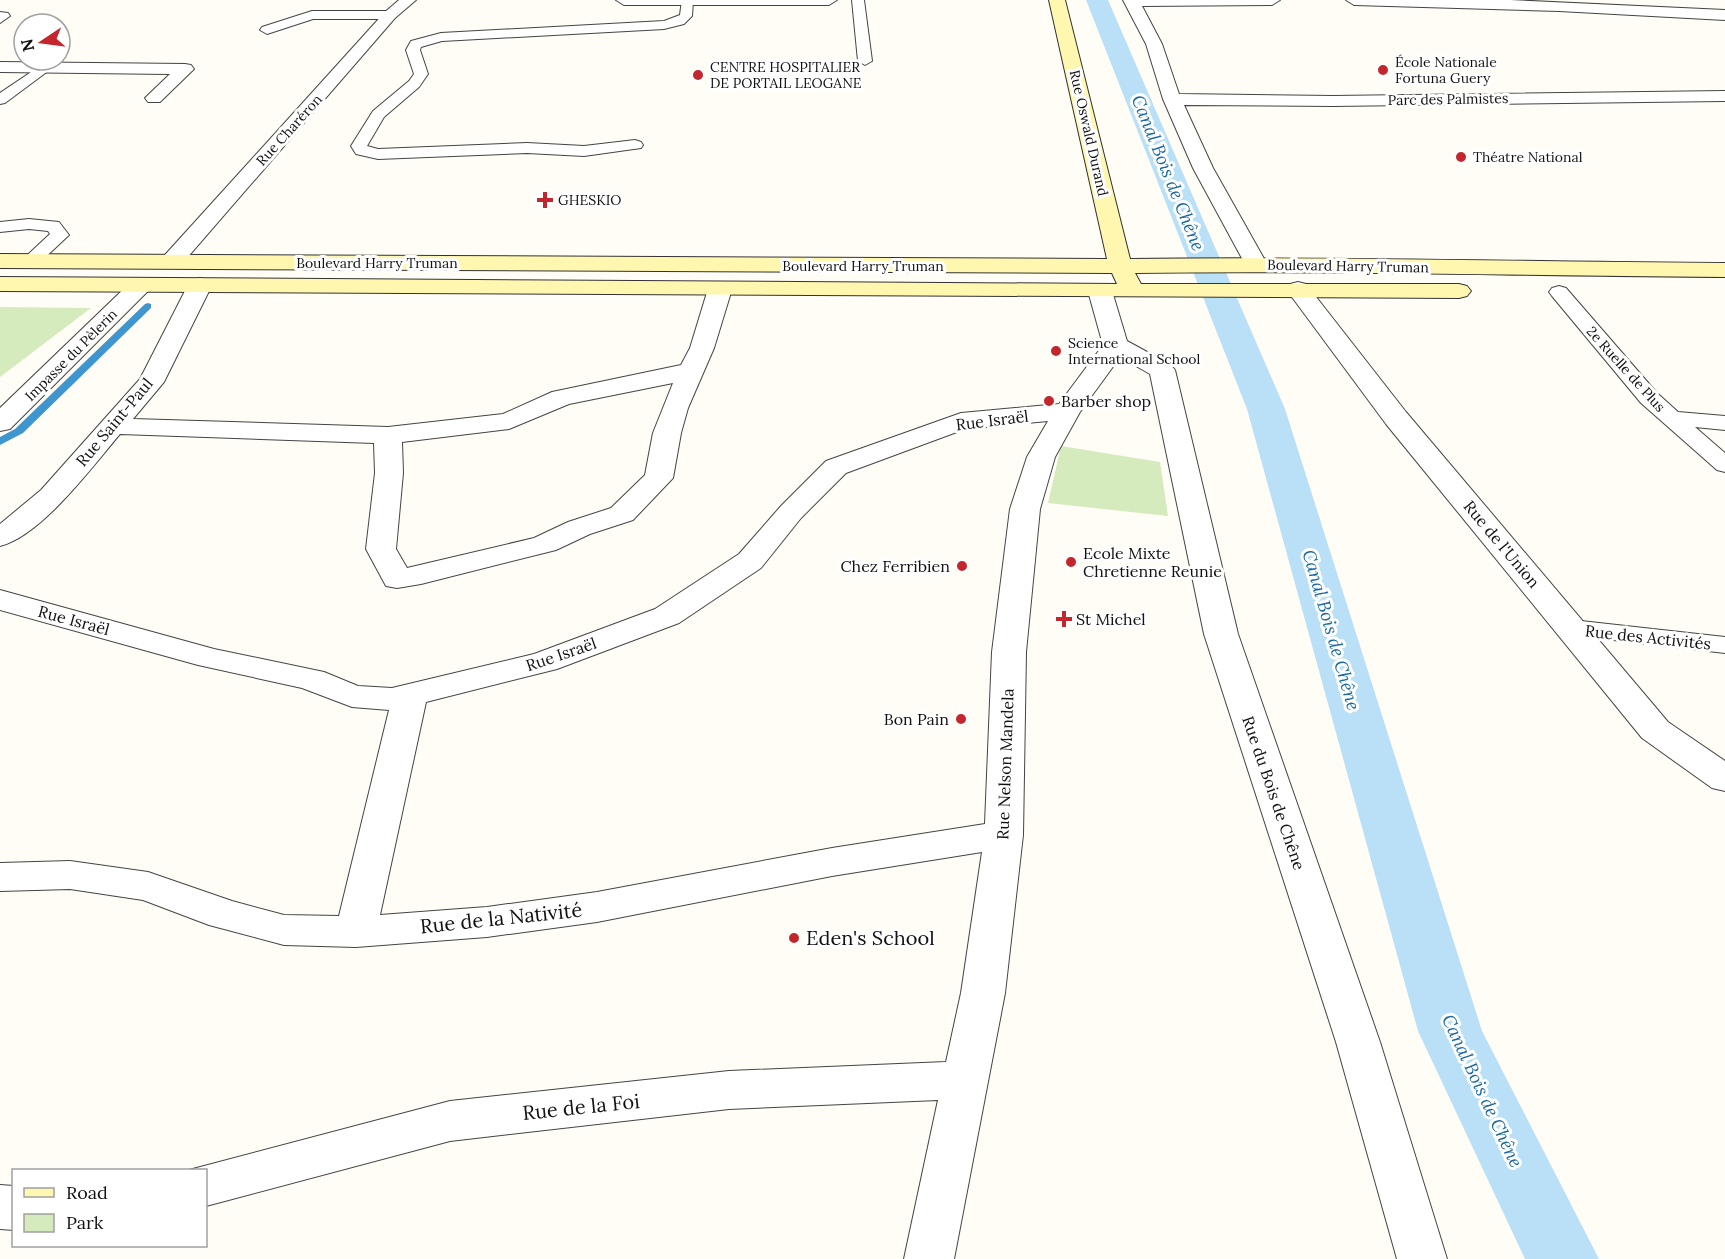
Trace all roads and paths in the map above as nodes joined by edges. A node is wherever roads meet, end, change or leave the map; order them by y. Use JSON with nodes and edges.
{"nodes":[{"id":1,"x":408,"y":0,"type":"edge"},
{"id":2,"x":624,"y":0,"type":"edge"},
{"id":3,"x":829,"y":0,"type":"edge"},
{"id":4,"x":858,"y":0,"type":"edge"},
{"id":5,"x":1057,"y":0,"type":"edge"},
{"id":6,"x":1272,"y":0,"type":"edge"},
{"id":7,"x":1354,"y":0,"type":"edge"},
{"id":8,"x":687,"y":1,"type":"edge"},
{"id":9,"x":1131,"y":1,"type":"edge"},
{"id":10,"x":390,"y":15,"type":"junction"},
{"id":11,"x":1725,"y":15,"type":"edge"},
{"id":12,"x":267,"y":30,"type":"dead end"},
{"id":13,"x":865,"y":61,"type":"dead end"},
{"id":14,"x":72,"y":68,"type":"edge"},
{"id":15,"x":38,"y":72,"type":"edge"},
{"id":16,"x":1725,"y":96,"type":"edge"},
{"id":17,"x":154,"y":98,"type":"dead end"},
{"id":18,"x":1172,"y":99,"type":"junction"},
{"id":19,"x":0,"y":100,"type":"edge"},
{"id":20,"x":635,"y":145,"type":"dead end"},
{"id":21,"x":0,"y":226,"type":"edge"},
{"id":22,"x":0,"y":261,"type":"edge"},
{"id":23,"x":30,"y":261,"type":"junction"},
{"id":24,"x":172,"y":261,"type":"junction"},
{"id":25,"x":1256,"y":264,"type":"junction"},
{"id":26,"x":1725,"y":270,"type":"edge"},
{"id":27,"x":1128,"y":281,"type":"junction"},
{"id":28,"x":0,"y":284,"type":"edge"},
{"id":29,"x":140,"y":285,"type":"junction"},
{"id":30,"x":200,"y":285,"type":"junction"},
{"id":31,"x":720,"y":289,"type":"junction"},
{"id":32,"x":1298,"y":290,"type":"junction"},
{"id":33,"x":1476,"y":291,"type":"dead end"},
{"id":34,"x":1535,"y":292,"type":"dead end"},
{"id":35,"x":1559,"y":292,"type":"junction"},
{"id":36,"x":1582,"y":292,"type":"dead end"},
{"id":37,"x":1116,"y":345,"type":"junction"},
{"id":38,"x":692,"y":371,"type":"junction"},
{"id":39,"x":1067,"y":411,"type":"junction"},
{"id":40,"x":1671,"y":418,"type":"junction"},
{"id":41,"x":0,"y":423,"type":"edge"},
{"id":42,"x":1725,"y":423,"type":"edge"},
{"id":43,"x":113,"y":426,"type":"junction"},
{"id":44,"x":388,"y":435,"type":"junction"},
{"id":45,"x":1725,"y":465,"type":"edge"},
{"id":46,"x":0,"y":537,"type":"edge"},
{"id":47,"x":0,"y":600,"type":"edge"},
{"id":48,"x":1572,"y":628,"type":"junction"},
{"id":49,"x":1725,"y":645,"type":"edge"},
{"id":50,"x":410,"y":695,"type":"junction"},
{"id":51,"x":1725,"y":779,"type":"edge"},
{"id":52,"x":1004,"y":835,"type":"junction"},
{"id":53,"x":0,"y":877,"type":"edge"},
{"id":54,"x":356,"y":932,"type":"junction"},
{"id":55,"x":965,"y":1080,"type":"junction"},
{"id":56,"x":207,"y":1185,"type":"edge"},
{"id":57,"x":929,"y":1259,"type":"edge"},
{"id":58,"x":1422,"y":1259,"type":"edge"}],
"edges":[{"from":1,"to":10,"type":"street","name":"Rue Charéron"},
{"from":2,"to":8,"type":"street"},
{"from":3,"to":8,"type":"street"},
{"from":4,"to":13,"type":"lane"},
{"from":5,"to":27,"type":"main road","name":"Rue Oswald Durand"},
{"from":6,"to":9,"type":"street"},
{"from":7,"to":11,"type":"street"},
{"from":8,"to":20,"type":"lane"},
{"from":9,"to":18,"type":"street"},
{"from":10,"to":12,"type":"lane"},
{"from":10,"to":24,"type":"street","name":"Rue Charéron"},
{"from":14,"to":17,"type":"street"},
{"from":15,"to":19,"type":"lane"},
{"from":16,"to":18,"type":"street","name":"Parc des Palmistes"},
{"from":18,"to":25,"type":"street"},
{"from":21,"to":23,"type":"lane"},
{"from":22,"to":23,"type":"main road","name":"Boulevard Harry Truman"},
{"from":23,"to":24,"type":"main road","name":"Boulevard Harry Truman"},
{"from":24,"to":27,"type":"main road","name":"Boulevard Harry Truman"},
{"from":25,"to":26,"type":"main road","name":"Boulevard Harry Truman"},
{"from":25,"to":27,"type":"main road","name":"Boulevard Harry Truman"},
{"from":27,"to":31,"type":"main road","name":"Boulevard Harry Truman"},
{"from":27,"to":32,"type":"main road","name":"Boulevard Harry Truman"},
{"from":27,"to":37,"type":"street"},
{"from":28,"to":29,"type":"main road","name":"Boulevard Harry Truman"},
{"from":29,"to":30,"type":"main road","name":"Boulevard Harry Truman"},
{"from":29,"to":41,"type":"street","name":"Impasse du Pèlerin"},
{"from":30,"to":31,"type":"main road","name":"Boulevard Harry Truman"},
{"from":30,"to":43,"type":"street","name":"Rue Saint-Paul"},
{"from":31,"to":38,"type":"street"},
{"from":32,"to":33,"type":"main road","name":"Boulevard Harry Truman"},
{"from":32,"to":48,"type":"street","name":"Rue de l'Union"},
{"from":34,"to":35,"type":"main road"},
{"from":35,"to":36,"type":"main road"},
{"from":35,"to":40,"type":"lane","name":"2e Ruelle de Plus"},
{"from":37,"to":39,"type":"street","name":"Rue Nelson Mandela"},
{"from":37,"to":58,"type":"street","name":"Rue du Bois de Chêne"},
{"from":38,"to":44,"type":"street"},
{"from":38,"to":44,"type":"street"},
{"from":39,"to":50,"type":"street","name":"Rue Israël"},
{"from":39,"to":52,"type":"street","name":"Rue Nelson Mandela"},
{"from":40,"to":42,"type":"lane"},
{"from":40,"to":45,"type":"lane","name":"2e Ruelle de Plus"},
{"from":43,"to":44,"type":"street"},
{"from":43,"to":46,"type":"street","name":"Rue Saint-Paul"},
{"from":47,"to":50,"type":"street","name":"Rue Israël"},
{"from":48,"to":49,"type":"lane","name":"Rue des Activités"},
{"from":48,"to":51,"type":"street","name":"Rue de l'Union"},
{"from":50,"to":54,"type":"street"},
{"from":52,"to":54,"type":"street","name":"Rue de la Nativité"},
{"from":52,"to":55,"type":"street","name":"Rue Nelson Mandela"},
{"from":53,"to":54,"type":"street","name":"Rue de la Nativité"},
{"from":55,"to":56,"type":"street","name":"Rue de la Foi"},
{"from":55,"to":57,"type":"street","name":"Rue Nelson Mandela"}]}
